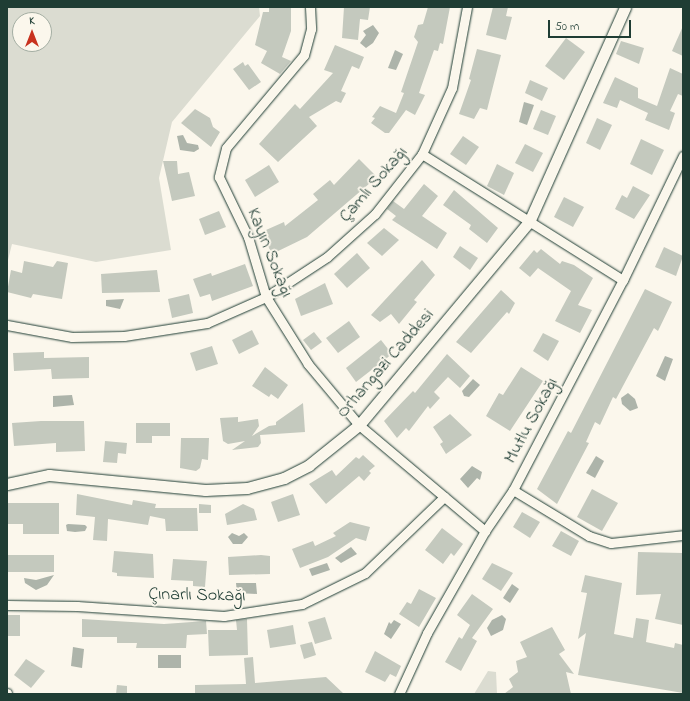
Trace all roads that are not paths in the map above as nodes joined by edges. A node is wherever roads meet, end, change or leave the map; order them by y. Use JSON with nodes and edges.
{"nodes":[{"id":1,"x":310,"y":7,"type":"edge"},
{"id":2,"x":467,"y":7,"type":"edge"},
{"id":3,"x":625,"y":7,"type":"edge"},
{"id":4,"x":422,"y":154,"type":"junction"},
{"id":5,"x":683,"y":156,"type":"edge"},
{"id":6,"x":529,"y":222,"type":"junction"},
{"id":7,"x":623,"y":280,"type":"junction"},
{"id":8,"x":266,"y":297,"type":"junction"},
{"id":9,"x":7,"y":325,"type":"edge"},
{"id":10,"x":359,"y":425,"type":"junction"},
{"id":11,"x":7,"y":484,"type":"edge"},
{"id":12,"x":514,"y":490,"type":"junction"},
{"id":13,"x":444,"y":497,"type":"junction"},
{"id":14,"x":485,"y":531,"type":"junction"},
{"id":15,"x":683,"y":535,"type":"edge"},
{"id":16,"x":7,"y":605,"type":"edge"},
{"id":17,"x":399,"y":694,"type":"edge"}],
"edges":[{"from":1,"to":8,"type":"street","name":"Kayın Sokağı"},
{"from":2,"to":4,"type":"street","name":"Çamlı Sokağı"},
{"from":3,"to":6,"type":"street","name":"Orhangazi Caddesi"},
{"from":4,"to":6,"type":"street"},
{"from":4,"to":8,"type":"street","name":"Çamlı Sokağı"},
{"from":5,"to":7,"type":"street","name":"Mutlu Sokağı"},
{"from":6,"to":7,"type":"street"},
{"from":6,"to":10,"type":"street","name":"Orhangazi Caddesi"},
{"from":7,"to":12,"type":"street","name":"Mutlu Sokağı"},
{"from":8,"to":9,"type":"street","name":"Çamlı Sokağı"},
{"from":8,"to":10,"type":"street","name":"Kayın Sokağı"},
{"from":10,"to":11,"type":"street","name":"Orhangazi Caddesi"},
{"from":10,"to":13,"type":"street","name":"Kayın Sokağı"},
{"from":12,"to":14,"type":"street","name":"Mutlu Sokağı"},
{"from":12,"to":15,"type":"street"},
{"from":13,"to":14,"type":"street","name":"Kayın Sokağı"},
{"from":13,"to":16,"type":"street","name":"Çınarlı Sokağı"},
{"from":14,"to":17,"type":"street","name":"Mutlu Sokağı"}]}
